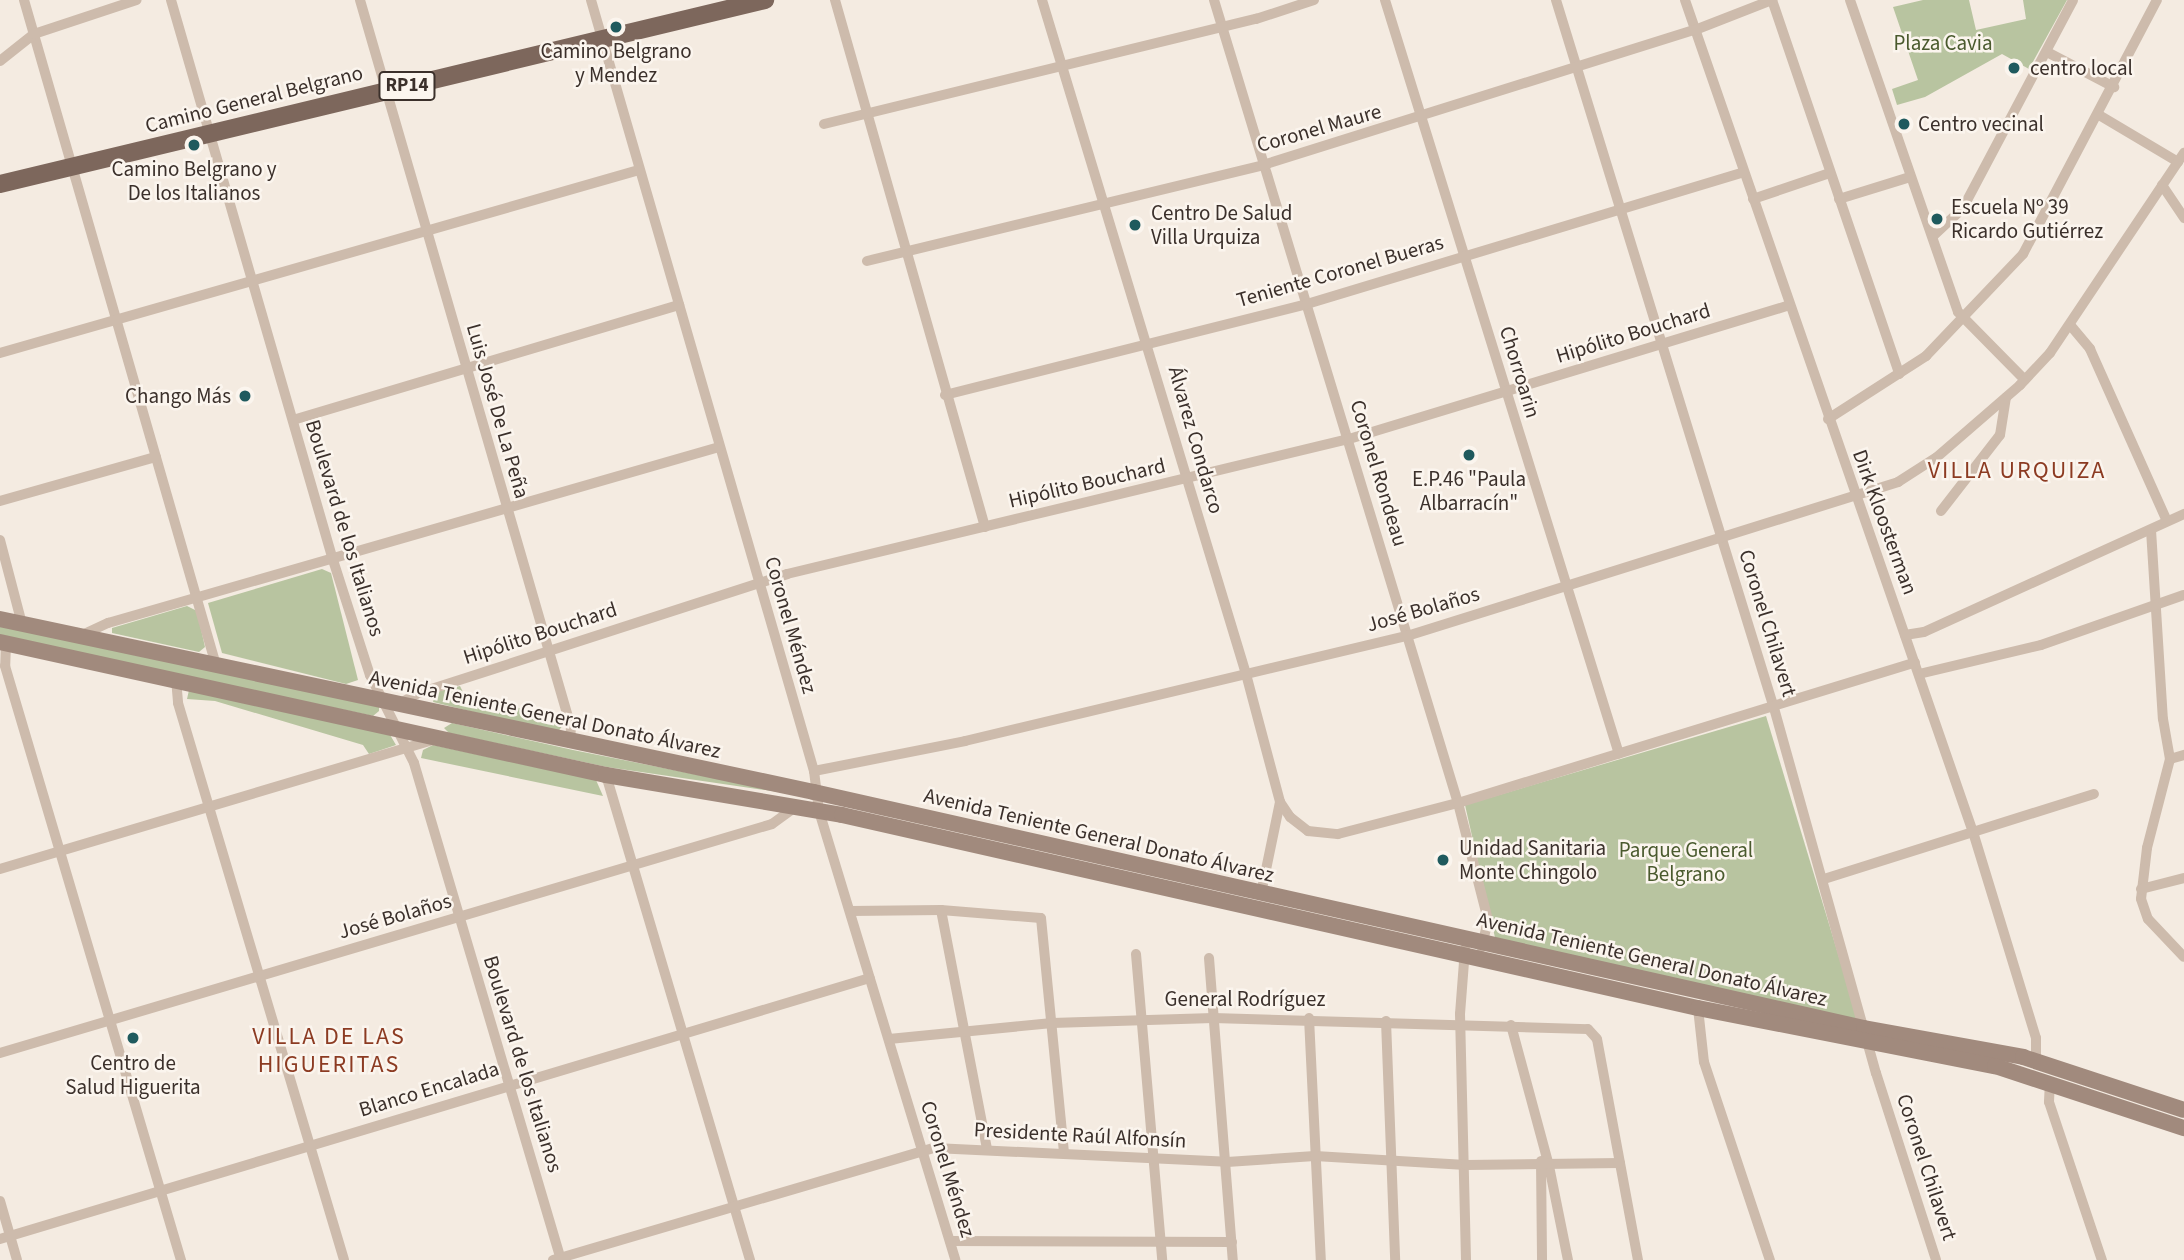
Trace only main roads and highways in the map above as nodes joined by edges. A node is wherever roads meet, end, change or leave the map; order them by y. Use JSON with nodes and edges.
{"nodes":[{"id":1,"x":765,"y":0,"type":"edge"},
{"id":2,"x":0,"y":184,"type":"edge"},
{"id":3,"x":0,"y":619,"type":"edge"},
{"id":4,"x":2,"y":650,"type":"edge"},
{"id":5,"x":1866,"y":1035,"type":"junction"},
{"id":6,"x":2184,"y":1110,"type":"edge"},
{"id":7,"x":2184,"y":1128,"type":"edge"}],
"edges":[{"from":1,"to":2,"type":"main road","name":"Camino General Belgrano","number":"RP14"},
{"from":3,"to":5,"type":"main road","name":"Avenida Teniente General Donato Álvarez"},
{"from":4,"to":5,"type":"main road","name":"Avenida Teniente General Donato Álvarez"},
{"from":5,"to":6,"type":"main road","name":"Avenida Teniente General Donato Álvarez"},
{"from":5,"to":7,"type":"main road","name":"Avenida Teniente General Donato Álvarez"}]}
